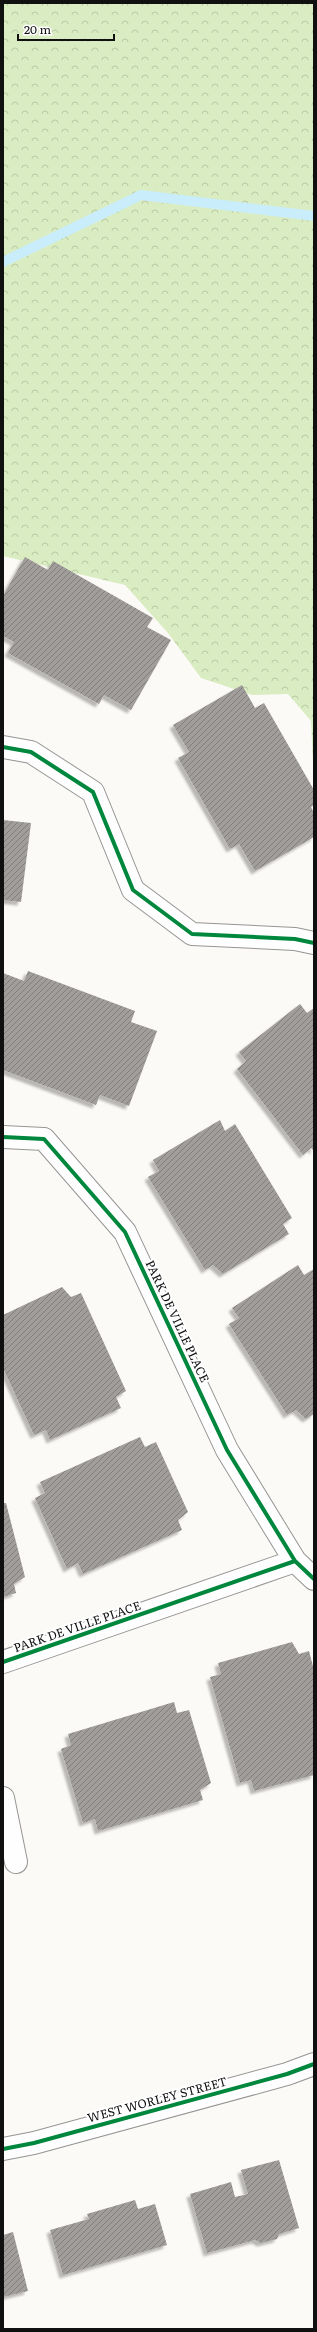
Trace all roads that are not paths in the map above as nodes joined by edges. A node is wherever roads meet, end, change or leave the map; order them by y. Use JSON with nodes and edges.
{"nodes":[{"id":1,"x":3,"y":747,"type":"edge"},
{"id":2,"x":314,"y":943,"type":"edge"},
{"id":3,"x":3,"y":1137,"type":"edge"},
{"id":4,"x":294,"y":1561,"type":"junction"},
{"id":5,"x":314,"y":1578,"type":"edge"},
{"id":6,"x":3,"y":1662,"type":"edge"},
{"id":7,"x":3,"y":1798,"type":"edge"},
{"id":8,"x":16,"y":1862,"type":"dead end"},
{"id":9,"x":314,"y":2064,"type":"edge"},
{"id":10,"x":3,"y":2149,"type":"edge"}],
"edges":[{"from":1,"to":2,"type":"street"},
{"from":3,"to":4,"type":"street","name":"PARK DE VILLE PLACE"},
{"from":4,"to":5,"type":"street","name":"PARK DE VILLE PLACE"},
{"from":4,"to":6,"type":"street","name":"PARK DE VILLE PLACE"},
{"from":7,"to":8,"type":"street"},
{"from":9,"to":10,"type":"street","name":"WEST WORLEY STREET"}]}
